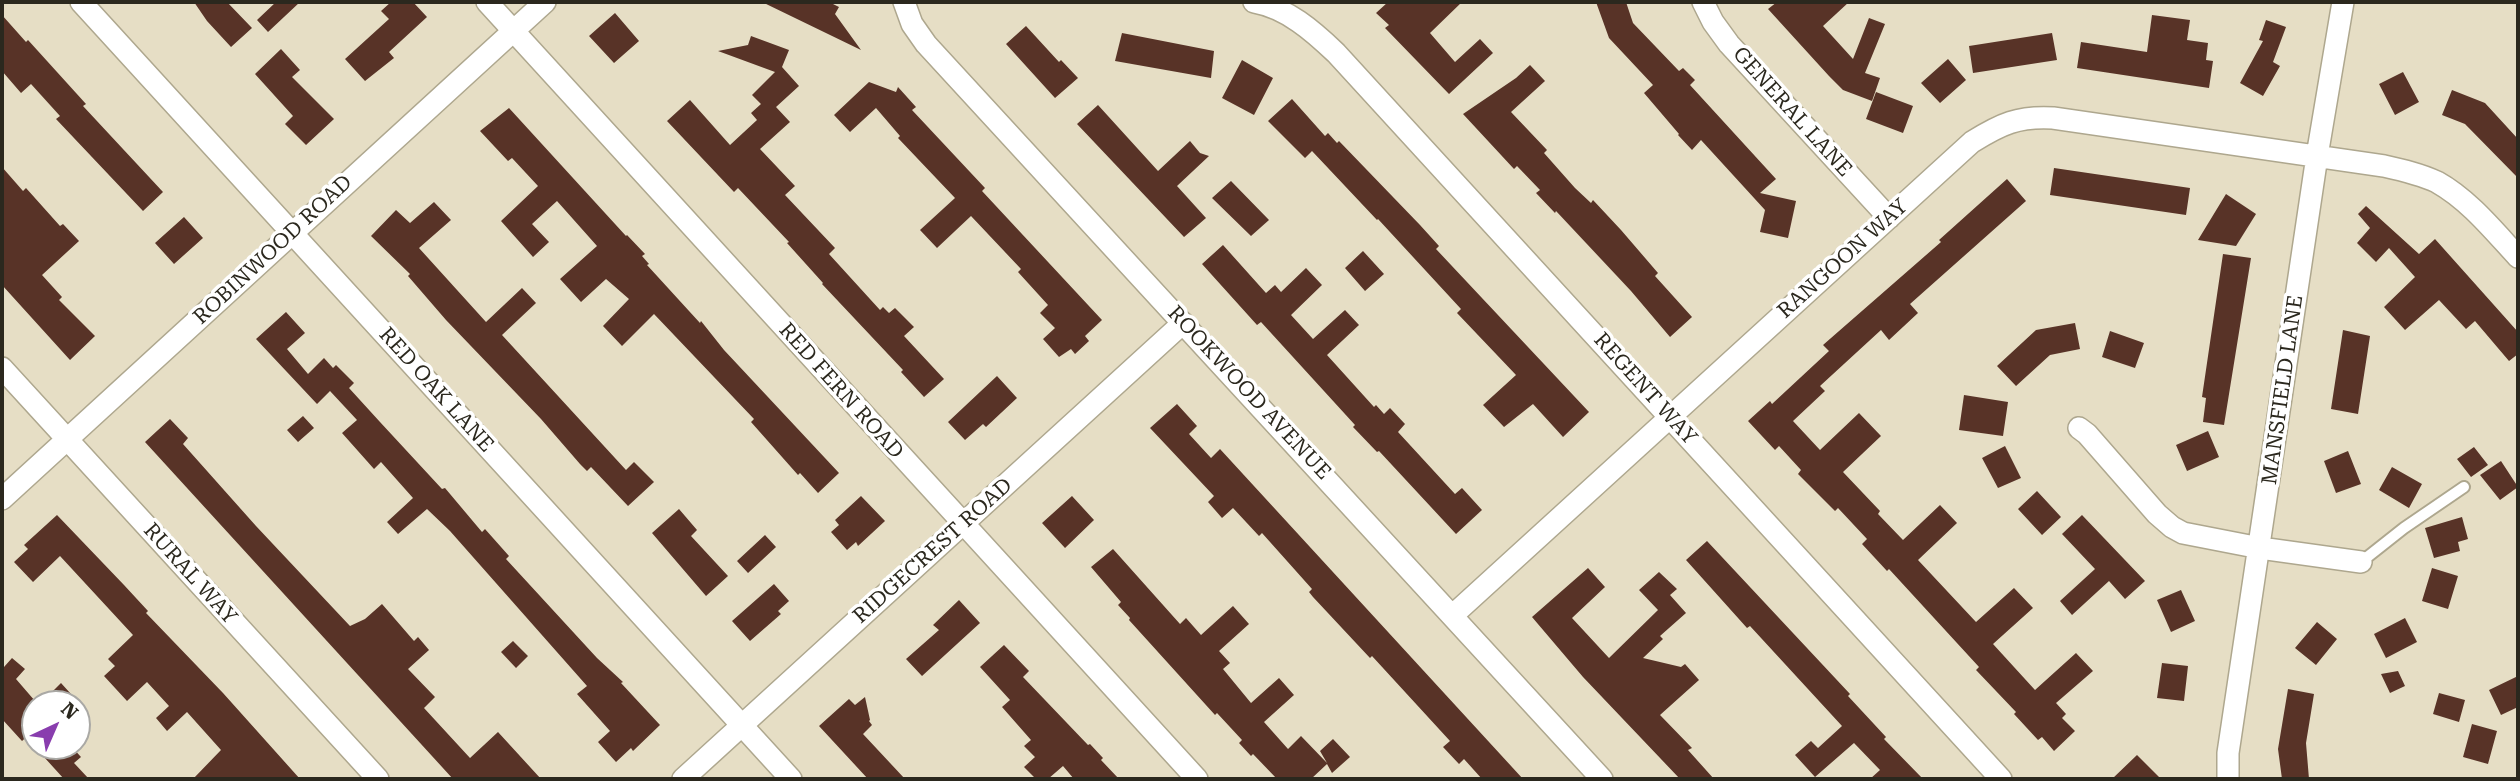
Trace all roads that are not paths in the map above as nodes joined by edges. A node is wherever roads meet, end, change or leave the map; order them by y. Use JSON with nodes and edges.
{"nodes":[{"id":1,"x":80,"y":2,"type":"edge"},
{"id":2,"x":486,"y":2,"type":"edge"},
{"id":3,"x":545,"y":2,"type":"edge"},
{"id":4,"x":904,"y":2,"type":"edge"},
{"id":5,"x":1254,"y":2,"type":"edge"},
{"id":6,"x":1703,"y":2,"type":"edge"},
{"id":7,"x":2343,"y":2,"type":"edge"},
{"id":8,"x":513,"y":31,"type":"junction"},
{"id":9,"x":2317,"y":156,"type":"junction"},
{"id":10,"x":1889,"y":218,"type":"junction"},
{"id":11,"x":292,"y":233,"type":"junction"},
{"id":12,"x":2518,"y":257,"type":"edge"},
{"id":13,"x":1183,"y":323,"type":"junction"},
{"id":14,"x":2,"y":368,"type":"edge"},
{"id":15,"x":1670,"y":416,"type":"junction"},
{"id":16,"x":2079,"y":428,"type":"dead end"},
{"id":17,"x":67,"y":439,"type":"junction"},
{"id":18,"x":2464,"y":487,"type":"dead end"},
{"id":19,"x":2,"y":499,"type":"edge"},
{"id":20,"x":962,"y":524,"type":"junction"},
{"id":21,"x":2260,"y":548,"type":"junction"},
{"id":22,"x":2361,"y":562,"type":"joint"},
{"id":23,"x":1453,"y":615,"type":"junction"},
{"id":24,"x":741,"y":726,"type":"junction"},
{"id":25,"x":377,"y":779,"type":"edge"},
{"id":26,"x":683,"y":779,"type":"edge"},
{"id":27,"x":791,"y":779,"type":"edge"},
{"id":28,"x":1197,"y":779,"type":"edge"},
{"id":29,"x":1602,"y":779,"type":"edge"},
{"id":30,"x":2001,"y":779,"type":"edge"},
{"id":31,"x":2228,"y":779,"type":"edge"}],
"edges":[{"from":1,"to":11,"type":"street","name":"RED OAK LANE"},
{"from":2,"to":8,"type":"street","name":"RED FERN ROAD"},
{"from":3,"to":8,"type":"street","name":"ROBINWOOD ROAD"},
{"from":4,"to":13,"type":"street","name":"ROOKWOOD AVENUE"},
{"from":5,"to":15,"type":"street","name":"REGENT WAY"},
{"from":6,"to":10,"type":"street","name":"GENERAL LANE"},
{"from":7,"to":9,"type":"street","name":"MANSFIELD LANE"},
{"from":8,"to":11,"type":"street","name":"ROBINWOOD ROAD"},
{"from":8,"to":20,"type":"street","name":"RED FERN ROAD"},
{"from":9,"to":10,"type":"street","name":"RANGOON WAY"},
{"from":9,"to":12,"type":"street","name":"RANGOON WAY"},
{"from":9,"to":21,"type":"street","name":"MANSFIELD LANE"},
{"from":10,"to":15,"type":"street","name":"RANGOON WAY"},
{"from":11,"to":17,"type":"street","name":"ROBINWOOD ROAD"},
{"from":11,"to":24,"type":"street","name":"RED OAK LANE"},
{"from":13,"to":20,"type":"street","name":"RIDGECREST ROAD"},
{"from":13,"to":23,"type":"street","name":"ROOKWOOD AVENUE"},
{"from":14,"to":17,"type":"street","name":"RURAL WAY"},
{"from":15,"to":23,"type":"street","name":"RANGOON WAY"},
{"from":15,"to":30,"type":"street","name":"REGENT WAY"},
{"from":16,"to":21,"type":"street"},
{"from":17,"to":19,"type":"street","name":"ROBINWOOD ROAD"},
{"from":17,"to":25,"type":"street","name":"RURAL WAY"},
{"from":18,"to":22,"type":"lane"},
{"from":20,"to":24,"type":"street","name":"RIDGECREST ROAD"},
{"from":20,"to":28,"type":"street","name":"RED FERN ROAD"},
{"from":21,"to":22,"type":"street"},
{"from":21,"to":31,"type":"street","name":"MANSFIELD LANE"},
{"from":23,"to":29,"type":"street","name":"ROOKWOOD AVENUE"},
{"from":24,"to":26,"type":"street","name":"RIDGECREST ROAD"},
{"from":24,"to":27,"type":"street","name":"RED OAK LANE"}]}
